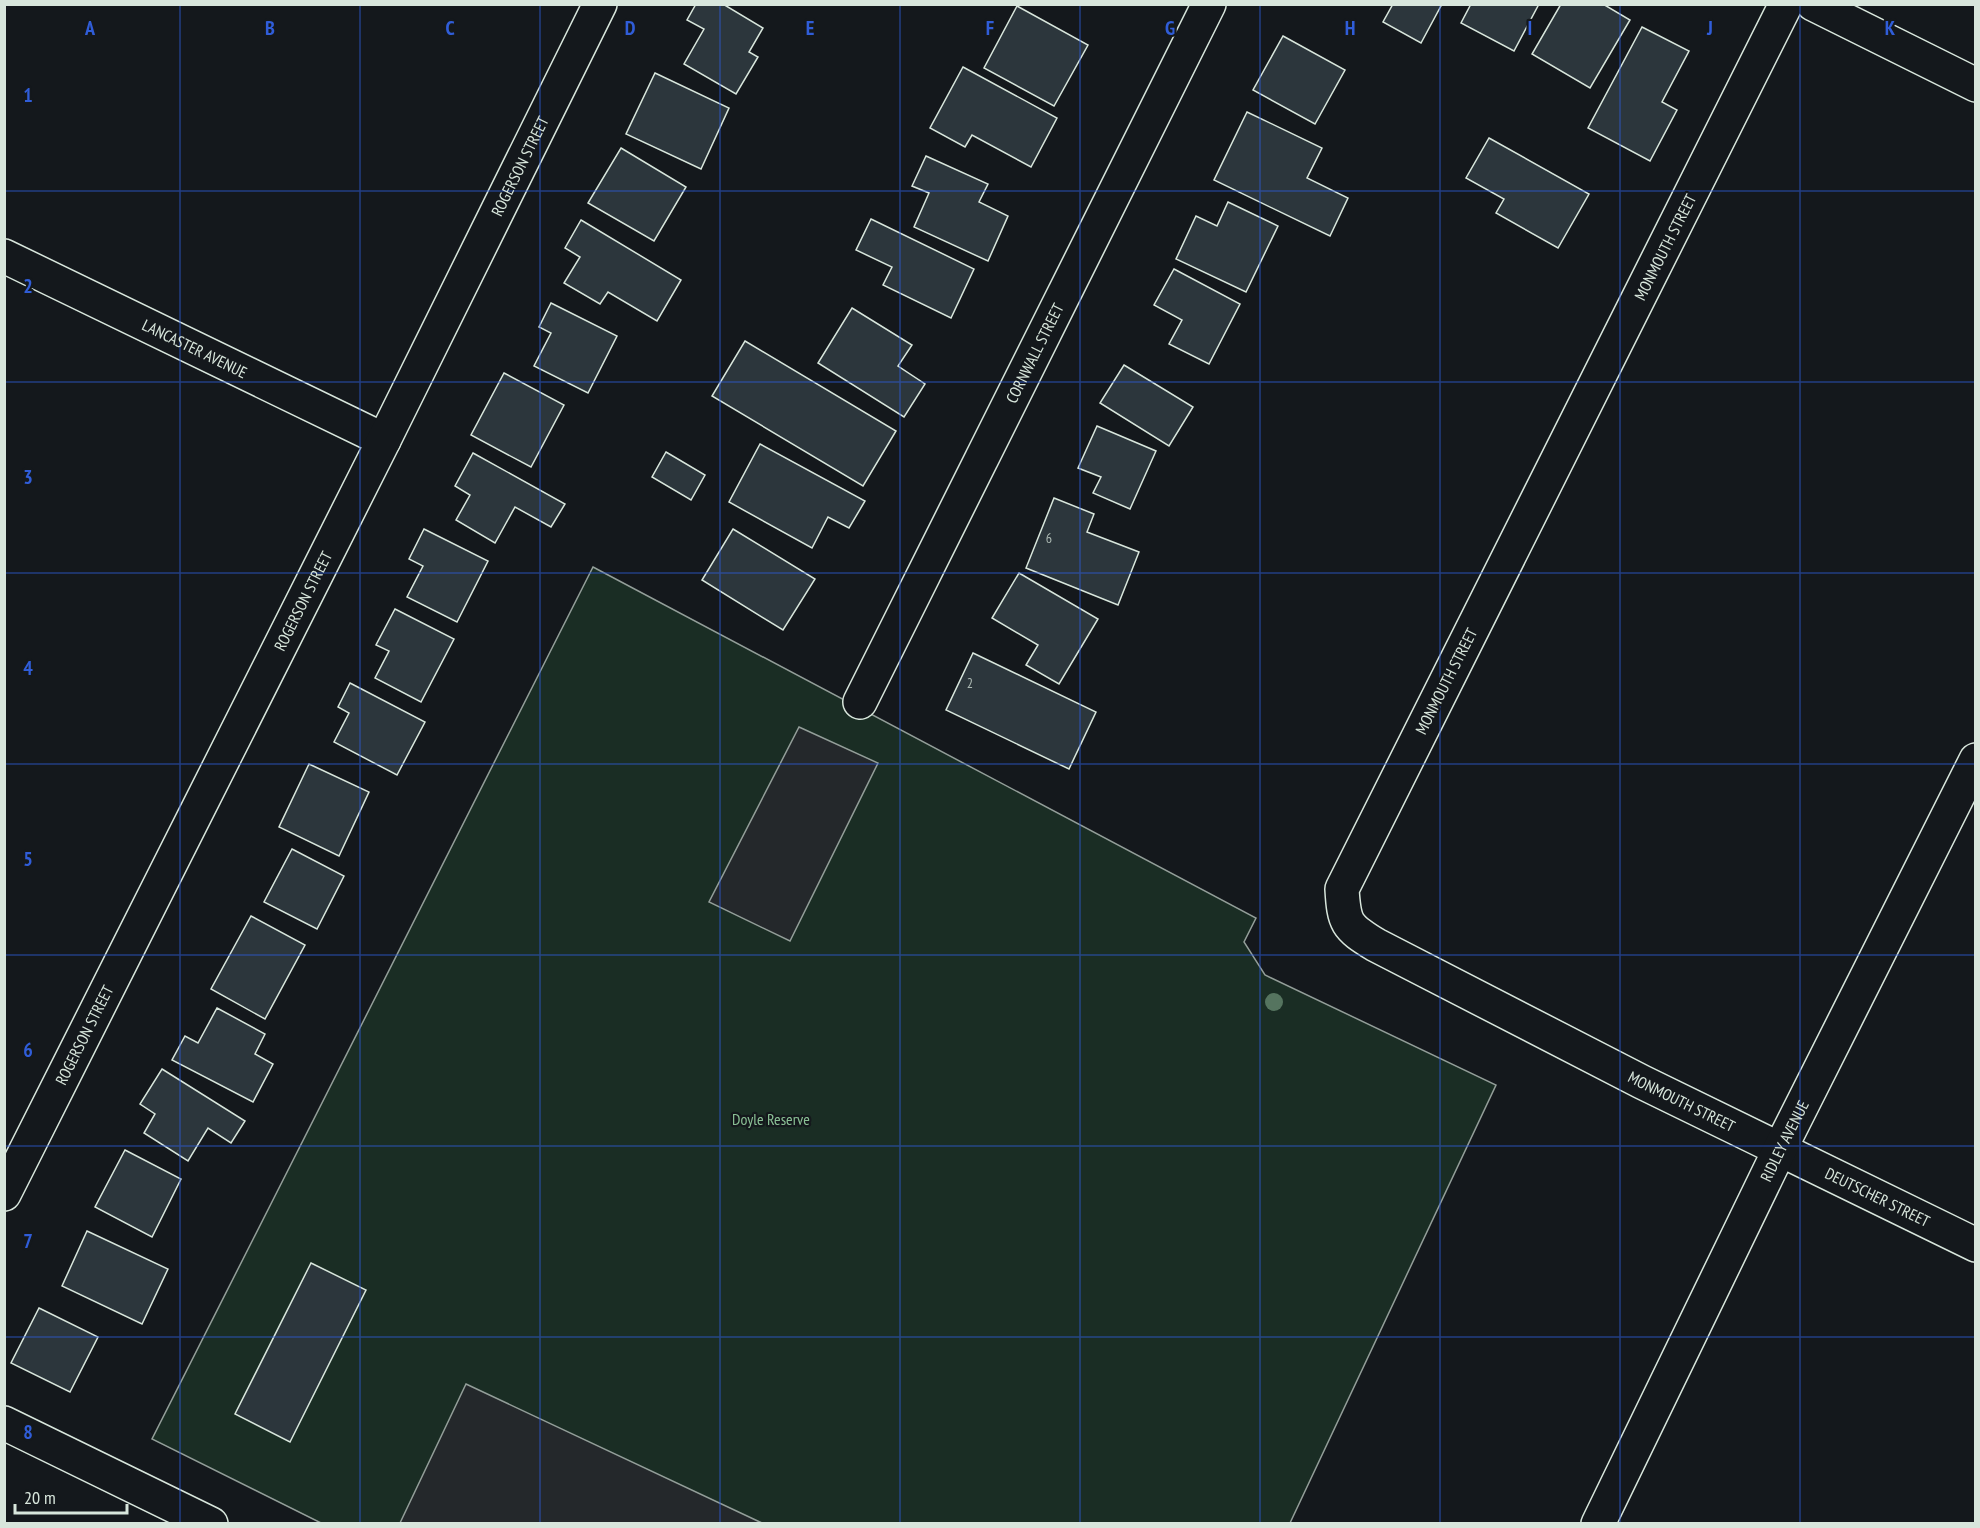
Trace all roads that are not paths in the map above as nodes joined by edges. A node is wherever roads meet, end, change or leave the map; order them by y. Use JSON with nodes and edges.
{"nodes":[{"id":1,"x":600,"y":4,"type":"edge"},
{"id":2,"x":1209,"y":4,"type":"edge"},
{"id":3,"x":1786,"y":4,"type":"edge"},
{"id":4,"x":1813,"y":4,"type":"edge"},
{"id":5,"x":1976,"y":85,"type":"edge"},
{"id":6,"x":4,"y":256,"type":"edge"},
{"id":7,"x":384,"y":440,"type":"junction"},
{"id":8,"x":860,"y":702,"type":"dead end"},
{"id":9,"x":1976,"y":760,"type":"edge"},
{"id":10,"x":1780,"y":1149,"type":"junction"},
{"id":11,"x":4,"y":1194,"type":"edge"},
{"id":12,"x":1976,"y":1245,"type":"edge"},
{"id":13,"x":4,"y":1423,"type":"edge"},
{"id":14,"x":211,"y":1524,"type":"edge"},
{"id":15,"x":1598,"y":1524,"type":"edge"}],
"edges":[{"from":1,"to":7,"type":"street","name":"ROGERSON STREET"},
{"from":2,"to":8,"type":"street","name":"CORNWALL STREET"},
{"from":3,"to":10,"type":"street","name":"MONMOUTH STREET"},
{"from":4,"to":5,"type":"street"},
{"from":6,"to":7,"type":"street","name":"LANCASTER AVENUE"},
{"from":7,"to":11,"type":"street","name":"ROGERSON STREET"},
{"from":9,"to":10,"type":"street","name":"RIDLEY AVENUE"},
{"from":10,"to":12,"type":"street","name":"DEUTSCHER STREET"},
{"from":10,"to":15,"type":"street","name":"RIDLEY AVENUE"},
{"from":13,"to":14,"type":"street"}]}
